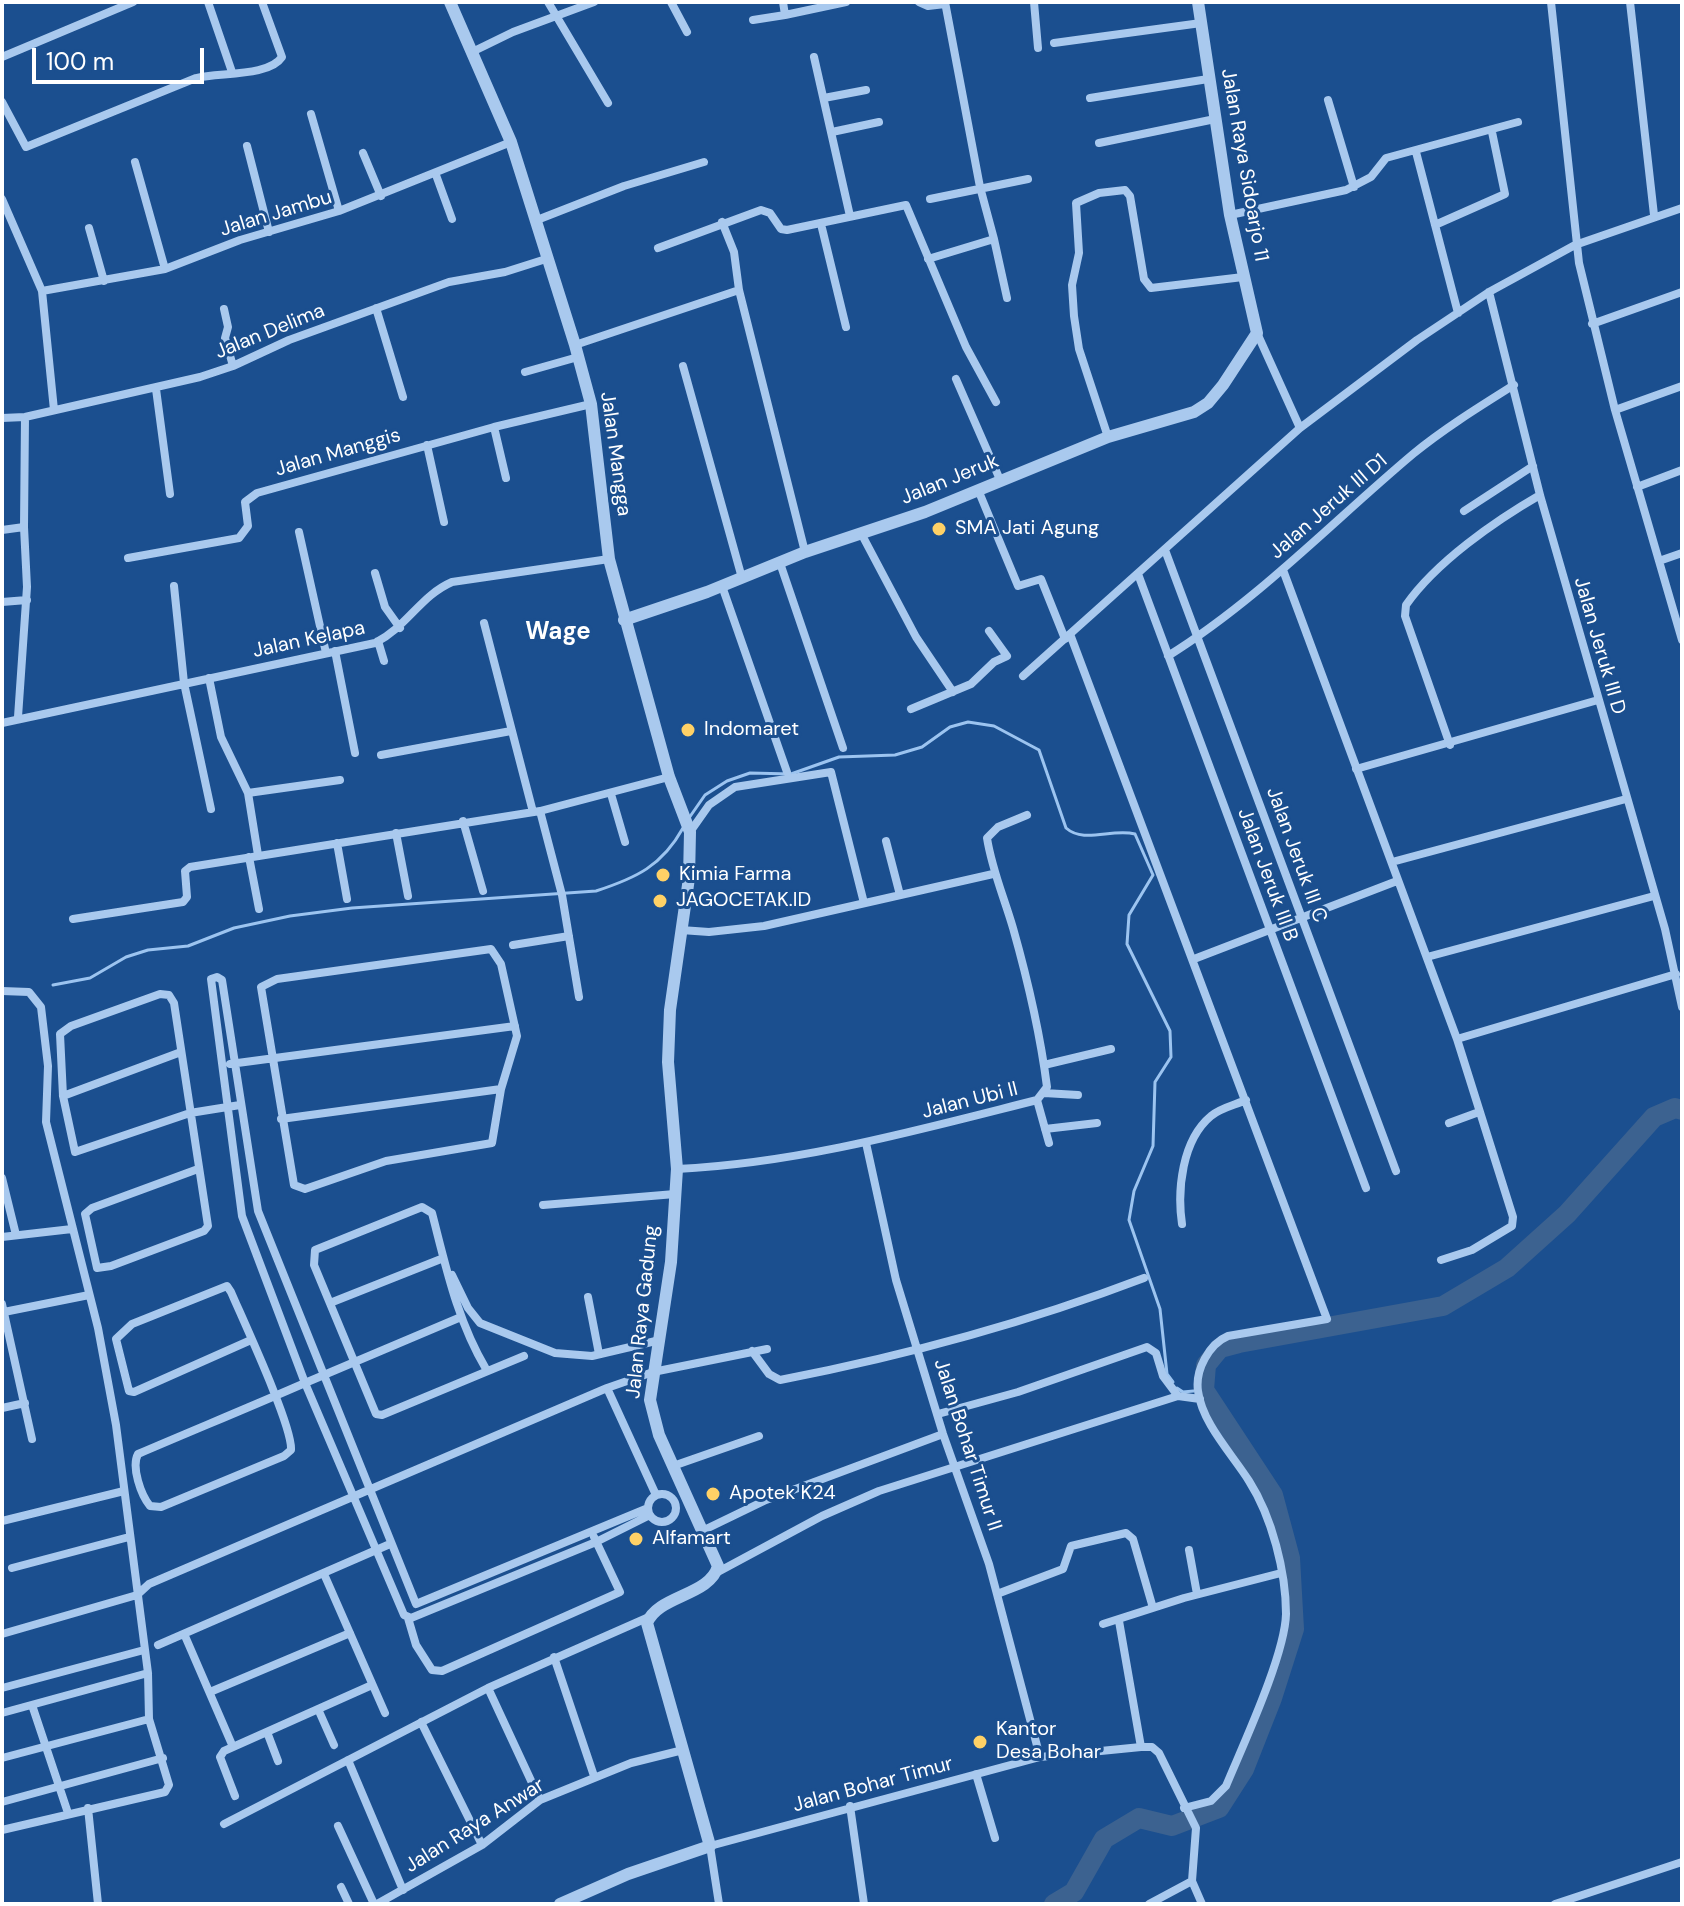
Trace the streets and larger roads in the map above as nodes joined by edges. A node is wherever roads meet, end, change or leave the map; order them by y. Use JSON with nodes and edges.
{"nodes":[{"id":1,"x":133,"y":2,"type":"edge"},
{"id":2,"x":208,"y":2,"type":"edge"},
{"id":3,"x":262,"y":2,"type":"edge"},
{"id":4,"x":450,"y":2,"type":"edge"},
{"id":5,"x":548,"y":2,"type":"edge"},
{"id":6,"x":594,"y":2,"type":"edge"},
{"id":7,"x":671,"y":2,"type":"edge"},
{"id":8,"x":783,"y":2,"type":"edge"},
{"id":9,"x":846,"y":2,"type":"edge"},
{"id":10,"x":919,"y":2,"type":"edge"},
{"id":11,"x":1034,"y":2,"type":"edge"},
{"id":12,"x":1198,"y":2,"type":"edge"},
{"id":13,"x":1551,"y":2,"type":"edge"},
{"id":14,"x":1630,"y":2,"type":"edge"},
{"id":15,"x":945,"y":3,"type":"edge"},
{"id":16,"x":558,"y":15,"type":"junction"},
{"id":17,"x":785,"y":15,"type":"junction"},
{"id":18,"x":753,"y":20,"type":"dead end"},
{"id":19,"x":1201,"y":23,"type":"junction"},
{"id":20,"x":687,"y":32,"type":"dead end"},
{"id":21,"x":1054,"y":43,"type":"dead end"},
{"id":22,"x":1038,"y":48,"type":"dead end"},
{"id":23,"x":472,"y":52,"type":"junction"},
{"id":24,"x":2,"y":57,"type":"edge"},
{"id":25,"x":814,"y":57,"type":"dead end"},
{"id":26,"x":232,"y":72,"type":"junction"},
{"id":27,"x":1208,"y":79,"type":"junction"},
{"id":28,"x":866,"y":90,"type":"dead end"},
{"id":29,"x":824,"y":98,"type":"junction"},
{"id":30,"x":1090,"y":98,"type":"dead end"},
{"id":31,"x":1328,"y":100,"type":"dead end"},
{"id":32,"x":2,"y":102,"type":"edge"},
{"id":33,"x":608,"y":103,"type":"dead end"},
{"id":34,"x":311,"y":114,"type":"dead end"},
{"id":35,"x":1215,"y":119,"type":"junction"},
{"id":36,"x":879,"y":122,"type":"dead end"},
{"id":37,"x":1518,"y":122,"type":"dead end"},
{"id":38,"x":832,"y":132,"type":"junction"},
{"id":39,"x":1492,"y":132,"type":"junction"},
{"id":40,"x":511,"y":142,"type":"junction"},
{"id":41,"x":1099,"y":143,"type":"dead end"},
{"id":42,"x":247,"y":146,"type":"dead end"},
{"id":43,"x":1416,"y":152,"type":"junction"},
{"id":44,"x":363,"y":153,"type":"dead end"},
{"id":45,"x":135,"y":162,"type":"dead end"},
{"id":46,"x":704,"y":162,"type":"dead end"},
{"id":47,"x":436,"y":175,"type":"junction"},
{"id":48,"x":1028,"y":179,"type":"dead end"},
{"id":49,"x":980,"y":187,"type":"junction"},
{"id":50,"x":1354,"y":187,"type":"junction"},
{"id":51,"x":381,"y":196,"type":"junction"},
{"id":52,"x":2,"y":199,"type":"edge"},
{"id":53,"x":930,"y":199,"type":"dead end"},
{"id":54,"x":1682,"y":208,"type":"edge"},
{"id":55,"x":339,"y":211,"type":"junction"},
{"id":56,"x":1230,"y":215,"type":"junction"},
{"id":57,"x":1654,"y":215,"type":"junction"},
{"id":58,"x":850,"y":216,"type":"junction"},
{"id":59,"x":452,"y":219,"type":"dead end"},
{"id":60,"x":537,"y":220,"type":"junction"},
{"id":61,"x":722,"y":222,"type":"junction"},
{"id":62,"x":821,"y":224,"type":"junction"},
{"id":63,"x":1435,"y":225,"type":"junction"},
{"id":64,"x":89,"y":228,"type":"dead end"},
{"id":65,"x":269,"y":232,"type":"junction"},
{"id":66,"x":994,"y":239,"type":"junction"},
{"id":67,"x":1575,"y":245,"type":"junction"},
{"id":68,"x":658,"y":248,"type":"dead end"},
{"id":69,"x":546,"y":259,"type":"junction"},
{"id":70,"x":928,"y":259,"type":"junction"},
{"id":71,"x":165,"y":269,"type":"junction"},
{"id":72,"x":1243,"y":277,"type":"junction"},
{"id":73,"x":104,"y":281,"type":"junction"},
{"id":74,"x":739,"y":290,"type":"junction"},
{"id":75,"x":42,"y":291,"type":"junction"},
{"id":76,"x":1489,"y":292,"type":"junction"},
{"id":77,"x":1682,"y":292,"type":"edge"},
{"id":78,"x":1007,"y":298,"type":"dead end"},
{"id":79,"x":376,"y":308,"type":"junction"},
{"id":80,"x":224,"y":309,"type":"dead end"},
{"id":81,"x":1458,"y":313,"type":"junction"},
{"id":82,"x":1592,"y":324,"type":"junction"},
{"id":83,"x":846,"y":327,"type":"dead end"},
{"id":84,"x":1257,"y":333,"type":"junction"},
{"id":85,"x":576,"y":351,"type":"junction"},
{"id":86,"x":233,"y":366,"type":"junction"},
{"id":87,"x":683,"y":366,"type":"dead end"},
{"id":88,"x":525,"y":372,"type":"dead end"},
{"id":89,"x":956,"y":379,"type":"dead end"},
{"id":90,"x":1514,"y":385,"type":"junction"},
{"id":91,"x":1682,"y":386,"type":"edge"},
{"id":92,"x":156,"y":389,"type":"junction"},
{"id":93,"x":403,"y":397,"type":"dead end"},
{"id":94,"x":996,"y":402,"type":"dead end"},
{"id":95,"x":591,"y":404,"type":"junction"},
{"id":96,"x":54,"y":410,"type":"junction"},
{"id":97,"x":1615,"y":410,"type":"junction"},
{"id":98,"x":25,"y":417,"type":"junction"},
{"id":99,"x":2,"y":418,"type":"edge"},
{"id":100,"x":494,"y":427,"type":"junction"},
{"id":101,"x":1300,"y":428,"type":"junction"},
{"id":102,"x":1108,"y":437,"type":"junction"},
{"id":103,"x":427,"y":445,"type":"junction"},
{"id":104,"x":1533,"y":466,"type":"junction"},
{"id":105,"x":1682,"y":470,"type":"edge"},
{"id":106,"x":506,"y":478,"type":"dead end"},
{"id":107,"x":1001,"y":482,"type":"junction"},
{"id":108,"x":1637,"y":487,"type":"junction"},
{"id":109,"x":979,"y":492,"type":"junction"},
{"id":110,"x":170,"y":494,"type":"dead end"},
{"id":111,"x":1540,"y":495,"type":"junction"},
{"id":112,"x":1464,"y":511,"type":"dead end"},
{"id":113,"x":444,"y":522,"type":"dead end"},
{"id":114,"x":24,"y":527,"type":"junction"},
{"id":115,"x":2,"y":530,"type":"edge"},
{"id":116,"x":299,"y":532,"type":"dead end"},
{"id":117,"x":862,"y":535,"type":"junction"},
{"id":118,"x":1165,"y":550,"type":"junction"},
{"id":119,"x":805,"y":552,"type":"junction"},
{"id":120,"x":1682,"y":553,"type":"edge"},
{"id":121,"x":128,"y":558,"type":"dead end"},
{"id":122,"x":609,"y":559,"type":"junction"},
{"id":123,"x":1659,"y":561,"type":"junction"},
{"id":124,"x":780,"y":563,"type":"junction"},
{"id":125,"x":1283,"y":570,"type":"junction"},
{"id":126,"x":375,"y":573,"type":"dead end"},
{"id":127,"x":1138,"y":574,"type":"junction"},
{"id":128,"x":742,"y":578,"type":"junction"},
{"id":129,"x":174,"y":586,"type":"dead end"},
{"id":130,"x":722,"y":586,"type":"junction"},
{"id":131,"x":27,"y":600,"type":"junction"},
{"id":132,"x":2,"y":602,"type":"edge"},
{"id":133,"x":624,"y":620,"type":"junction"},
{"id":134,"x":484,"y":623,"type":"dead end"},
{"id":135,"x":400,"y":628,"type":"junction"},
{"id":136,"x":989,"y":631,"type":"dead end"},
{"id":137,"x":1068,"y":636,"type":"junction"},
{"id":138,"x":1198,"y":638,"type":"junction"},
{"id":139,"x":1682,"y":640,"type":"edge"},
{"id":140,"x":378,"y":641,"type":"junction"},
{"id":141,"x":330,"y":652,"type":"junction"},
{"id":142,"x":1168,"y":656,"type":"junction"},
{"id":143,"x":384,"y":661,"type":"dead end"},
{"id":144,"x":1023,"y":676,"type":"dead end"},
{"id":145,"x":209,"y":678,"type":"junction"},
{"id":146,"x":184,"y":683,"type":"junction"},
{"id":147,"x":953,"y":692,"type":"junction"},
{"id":148,"x":1598,"y":700,"type":"junction"},
{"id":149,"x":911,"y":709,"type":"dead end"},
{"id":150,"x":18,"y":717,"type":"junction"},
{"id":151,"x":2,"y":723,"type":"edge"},
{"id":152,"x":511,"y":731,"type":"junction"},
{"id":153,"x":1450,"y":745,"type":"junction"},
{"id":154,"x":843,"y":748,"type":"dead end"},
{"id":155,"x":355,"y":753,"type":"dead end"},
{"id":156,"x":381,"y":755,"type":"dead end"},
{"id":157,"x":1356,"y":769,"type":"junction"},
{"id":158,"x":787,"y":772,"type":"dead end"},
{"id":159,"x":669,"y":777,"type":"junction"},
{"id":160,"x":340,"y":780,"type":"dead end"},
{"id":161,"x":248,"y":793,"type":"junction"},
{"id":162,"x":611,"y":794,"type":"junction"},
{"id":163,"x":1626,"y":799,"type":"junction"},
{"id":164,"x":211,"y":809,"type":"dead end"},
{"id":165,"x":536,"y":811,"type":"junction"},
{"id":166,"x":1027,"y":815,"type":"dead end"},
{"id":167,"x":463,"y":821,"type":"junction"},
{"id":168,"x":688,"y":828,"type":"junction"},
{"id":169,"x":396,"y":833,"type":"junction"},
{"id":170,"x":886,"y":841,"type":"dead end"},
{"id":171,"x":625,"y":842,"type":"dead end"},
{"id":172,"x":337,"y":843,"type":"junction"},
{"id":173,"x":254,"y":856,"type":"junction"},
{"id":174,"x":1392,"y":862,"type":"junction"},
{"id":175,"x":993,"y":874,"type":"junction"},
{"id":176,"x":1397,"y":881,"type":"junction"},
{"id":177,"x":483,"y":891,"type":"dead end"},
{"id":178,"x":900,"y":895,"type":"junction"},
{"id":179,"x":408,"y":896,"type":"dead end"},
{"id":180,"x":1654,"y":896,"type":"junction"},
{"id":181,"x":347,"y":899,"type":"dead end"},
{"id":182,"x":864,"y":903,"type":"junction"},
{"id":183,"x":259,"y":909,"type":"dead end"},
{"id":184,"x":1302,"y":918,"type":"junction"},
{"id":185,"x":73,"y":919,"type":"dead end"},
{"id":186,"x":681,"y":930,"type":"junction"},
{"id":187,"x":1271,"y":930,"type":"junction"},
{"id":188,"x":569,"y":936,"type":"junction"},
{"id":189,"x":513,"y":945,"type":"dead end"},
{"id":190,"x":1427,"y":957,"type":"junction"},
{"id":191,"x":1194,"y":959,"type":"junction"},
{"id":192,"x":1676,"y":974,"type":"junction"},
{"id":193,"x":2,"y":991,"type":"edge"},
{"id":194,"x":579,"y":997,"type":"dead end"},
{"id":195,"x":1682,"y":1007,"type":"edge"},
{"id":196,"x":515,"y":1026,"type":"junction"},
{"id":197,"x":1457,"y":1039,"type":"junction"},
{"id":198,"x":1111,"y":1049,"type":"dead end"},
{"id":199,"x":181,"y":1052,"type":"junction"},
{"id":200,"x":271,"y":1059,"type":"junction"},
{"id":201,"x":234,"y":1064,"type":"junction"},
{"id":202,"x":1044,"y":1065,"type":"junction"},
{"id":203,"x":220,"y":1066,"type":"junction"},
{"id":204,"x":501,"y":1089,"type":"junction"},
{"id":205,"x":1078,"y":1095,"type":"dead end"},
{"id":206,"x":63,"y":1096,"type":"junction"},
{"id":207,"x":1041,"y":1097,"type":"junction"},
{"id":208,"x":1246,"y":1100,"type":"junction"},
{"id":209,"x":240,"y":1105,"type":"junction"},
{"id":210,"x":225,"y":1107,"type":"junction"},
{"id":211,"x":1479,"y":1112,"type":"junction"},
{"id":212,"x":190,"y":1113,"type":"junction"},
{"id":213,"x":281,"y":1119,"type":"junction"},
{"id":214,"x":1097,"y":1123,"type":"dead end"},
{"id":215,"x":1449,"y":1123,"type":"dead end"},
{"id":216,"x":1045,"y":1129,"type":"junction"},
{"id":217,"x":866,"y":1143,"type":"junction"},
{"id":218,"x":1049,"y":1143,"type":"dead end"},
{"id":219,"x":198,"y":1169,"type":"junction"},
{"id":220,"x":677,"y":1169,"type":"junction"},
{"id":221,"x":1396,"y":1171,"type":"dead end"},
{"id":222,"x":2,"y":1178,"type":"edge"},
{"id":223,"x":1366,"y":1188,"type":"dead end"},
{"id":224,"x":675,"y":1194,"type":"junction"},
{"id":225,"x":543,"y":1205,"type":"dead end"},
{"id":226,"x":258,"y":1211,"type":"junction"},
{"id":227,"x":242,"y":1216,"type":"junction"},
{"id":228,"x":1182,"y":1224,"type":"dead end"},
{"id":229,"x":72,"y":1229,"type":"junction"},
{"id":230,"x":16,"y":1235,"type":"junction"},
{"id":231,"x":2,"y":1237,"type":"edge"},
{"id":232,"x":441,"y":1259,"type":"junction"},
{"id":233,"x":1441,"y":1260,"type":"dead end"},
{"id":234,"x":452,"y":1275,"type":"dead end"},
{"id":235,"x":1144,"y":1278,"type":"dead end"},
{"id":236,"x":291,"y":1291,"type":"junction"},
{"id":237,"x":89,"y":1295,"type":"junction"},
{"id":238,"x":588,"y":1297,"type":"dead end"},
{"id":239,"x":274,"y":1299,"type":"junction"},
{"id":240,"x":330,"y":1303,"type":"junction"},
{"id":241,"x":3,"y":1308,"type":"edge"},
{"id":242,"x":461,"y":1317,"type":"junction"},
{"id":243,"x":251,"y":1340,"type":"junction"},
{"id":244,"x":661,"y":1340,"type":"junction"},
{"id":245,"x":6,"y":1342,"type":"edge"},
{"id":246,"x":767,"y":1349,"type":"dead end"},
{"id":247,"x":920,"y":1349,"type":"junction"},
{"id":248,"x":752,"y":1351,"type":"junction"},
{"id":249,"x":599,"y":1354,"type":"junction"},
{"id":250,"x":524,"y":1356,"type":"dead end"},
{"id":251,"x":353,"y":1363,"type":"junction"},
{"id":252,"x":486,"y":1369,"type":"junction"},
{"id":253,"x":653,"y":1372,"type":"junction"},
{"id":254,"x":324,"y":1375,"type":"junction"},
{"id":255,"x":305,"y":1383,"type":"junction"},
{"id":256,"x":607,"y":1388,"type":"junction"},
{"id":257,"x":1198,"y":1393,"type":"junction"},
{"id":258,"x":273,"y":1396,"type":"junction"},
{"id":259,"x":1178,"y":1396,"type":"junction"},
{"id":260,"x":25,"y":1403,"type":"junction"},
{"id":261,"x":2,"y":1408,"type":"edge"},
{"id":262,"x":938,"y":1414,"type":"junction"},
{"id":263,"x":943,"y":1434,"type":"junction"},
{"id":264,"x":759,"y":1436,"type":"dead end"},
{"id":265,"x":32,"y":1439,"type":"dead end"},
{"id":266,"x":955,"y":1465,"type":"junction"},
{"id":267,"x":673,"y":1466,"type":"junction"},
{"id":268,"x":369,"y":1489,"type":"junction"},
{"id":269,"x":124,"y":1491,"type":"junction"},
{"id":270,"x":686,"y":1494,"type":"junction"},
{"id":271,"x":656,"y":1495,"type":"junction"},
{"id":272,"x":354,"y":1496,"type":"junction"},
{"id":273,"x":674,"y":1500,"type":"junction"},
{"id":274,"x":649,"y":1511,"type":"junction"},
{"id":275,"x":2,"y":1521,"type":"edge"},
{"id":276,"x":704,"y":1530,"type":"junction"},
{"id":277,"x":129,"y":1537,"type":"junction"},
{"id":278,"x":594,"y":1537,"type":"junction"},
{"id":279,"x":390,"y":1544,"type":"junction"},
{"id":280,"x":1189,"y":1550,"type":"dead end"},
{"id":281,"x":376,"y":1551,"type":"junction"},
{"id":282,"x":12,"y":1568,"type":"dead end"},
{"id":283,"x":501,"y":1570,"type":"junction"},
{"id":284,"x":716,"y":1573,"type":"junction"},
{"id":285,"x":1281,"y":1573,"type":"junction"},
{"id":286,"x":324,"y":1574,"type":"junction"},
{"id":287,"x":504,"y":1580,"type":"junction"},
{"id":288,"x":997,"y":1594,"type":"junction"},
{"id":289,"x":1197,"y":1594,"type":"junction"},
{"id":290,"x":137,"y":1595,"type":"junction"},
{"id":291,"x":1153,"y":1608,"type":"junction"},
{"id":292,"x":650,"y":1617,"type":"junction"},
{"id":293,"x":408,"y":1618,"type":"junction"},
{"id":294,"x":1119,"y":1621,"type":"junction"},
{"id":295,"x":1103,"y":1624,"type":"dead end"},
{"id":296,"x":350,"y":1633,"type":"junction"},
{"id":297,"x":2,"y":1634,"type":"edge"},
{"id":298,"x":185,"y":1636,"type":"junction"},
{"id":299,"x":158,"y":1645,"type":"dead end"},
{"id":300,"x":144,"y":1650,"type":"junction"},
{"id":301,"x":554,"y":1657,"type":"junction"},
{"id":302,"x":148,"y":1673,"type":"junction"},
{"id":303,"x":372,"y":1685,"type":"junction"},
{"id":304,"x":2,"y":1688,"type":"edge"},
{"id":305,"x":488,"y":1688,"type":"junction"},
{"id":306,"x":210,"y":1692,"type":"junction"},
{"id":307,"x":32,"y":1705,"type":"junction"},
{"id":308,"x":318,"y":1709,"type":"junction"},
{"id":309,"x":2,"y":1713,"type":"edge"},
{"id":310,"x":385,"y":1713,"type":"dead end"},
{"id":311,"x":149,"y":1719,"type":"junction"},
{"id":312,"x":421,"y":1722,"type":"junction"},
{"id":313,"x":267,"y":1732,"type":"junction"},
{"id":314,"x":334,"y":1745,"type":"dead end"},
{"id":315,"x":45,"y":1747,"type":"junction"},
{"id":316,"x":233,"y":1747,"type":"junction"},
{"id":317,"x":1141,"y":1747,"type":"junction"},
{"id":318,"x":683,"y":1750,"type":"junction"},
{"id":319,"x":1040,"y":1757,"type":"junction"},
{"id":320,"x":2,"y":1758,"type":"edge"},
{"id":321,"x":163,"y":1758,"type":"junction"},
{"id":322,"x":348,"y":1760,"type":"junction"},
{"id":323,"x":278,"y":1761,"type":"dead end"},
{"id":324,"x":976,"y":1774,"type":"junction"},
{"id":325,"x":594,"y":1776,"type":"junction"},
{"id":326,"x":59,"y":1786,"type":"junction"},
{"id":327,"x":235,"y":1796,"type":"dead end"},
{"id":328,"x":540,"y":1800,"type":"junction"},
{"id":329,"x":2,"y":1802,"type":"edge"},
{"id":330,"x":850,"y":1806,"type":"junction"},
{"id":331,"x":88,"y":1808,"type":"junction"},
{"id":332,"x":1185,"y":1810,"type":"junction"},
{"id":333,"x":68,"y":1813,"type":"junction"},
{"id":334,"x":224,"y":1824,"type":"dead end"},
{"id":335,"x":338,"y":1826,"type":"dead end"},
{"id":336,"x":2,"y":1830,"type":"edge"},
{"id":337,"x":995,"y":1838,"type":"dead end"},
{"id":338,"x":482,"y":1845,"type":"junction"},
{"id":339,"x":710,"y":1846,"type":"junction"},
{"id":340,"x":1682,"y":1862,"type":"edge"},
{"id":341,"x":1192,"y":1881,"type":"junction"},
{"id":342,"x":341,"y":1887,"type":"dead end"},
{"id":343,"x":403,"y":1890,"type":"junction"},
{"id":344,"x":98,"y":1904,"type":"edge"},
{"id":345,"x":349,"y":1904,"type":"edge"},
{"id":346,"x":375,"y":1904,"type":"edge"},
{"id":347,"x":560,"y":1904,"type":"edge"},
{"id":348,"x":719,"y":1904,"type":"edge"},
{"id":349,"x":864,"y":1904,"type":"edge"},
{"id":350,"x":1149,"y":1904,"type":"edge"},
{"id":351,"x":1202,"y":1904,"type":"edge"},
{"id":352,"x":1555,"y":1904,"type":"edge"}],
"edges":[{"from":1,"to":24,"type":"street"},
{"from":2,"to":26,"type":"street"},
{"from":3,"to":26,"type":"street"},
{"from":4,"to":23,"type":"street"},
{"from":5,"to":16,"type":"street"},
{"from":6,"to":16,"type":"street"},
{"from":7,"to":20,"type":"street"},
{"from":8,"to":17,"type":"street"},
{"from":9,"to":17,"type":"street"},
{"from":10,"to":15,"type":"street"},
{"from":11,"to":22,"type":"street"},
{"from":12,"to":19,"type":"street","name":"Jalan Raya Sidoarjo 11"},
{"from":13,"to":67,"type":"street"},
{"from":14,"to":57,"type":"street"},
{"from":15,"to":49,"type":"street"},
{"from":16,"to":23,"type":"street"},
{"from":16,"to":33,"type":"street"},
{"from":17,"to":18,"type":"street"},
{"from":19,"to":21,"type":"street"},
{"from":19,"to":27,"type":"street","name":"Jalan Raya Sidoarjo 11"},
{"from":23,"to":40,"type":"street","name":"Jalan Mangga"},
{"from":25,"to":29,"type":"street"},
{"from":26,"to":32,"type":"street"},
{"from":27,"to":30,"type":"street"},
{"from":27,"to":35,"type":"street","name":"Jalan Raya Sidoarjo 11"},
{"from":28,"to":29,"type":"street"},
{"from":29,"to":38,"type":"street"},
{"from":31,"to":50,"type":"street"},
{"from":34,"to":55,"type":"street"},
{"from":35,"to":41,"type":"street"},
{"from":35,"to":56,"type":"street","name":"Jalan Raya Sidoarjo 11"},
{"from":36,"to":38,"type":"street"},
{"from":37,"to":39,"type":"street"},
{"from":38,"to":58,"type":"street"},
{"from":39,"to":43,"type":"street"},
{"from":39,"to":63,"type":"street"},
{"from":40,"to":47,"type":"street","name":"Jalan Jambu"},
{"from":40,"to":60,"type":"street","name":"Jalan Mangga"},
{"from":42,"to":65,"type":"street"},
{"from":43,"to":50,"type":"street"},
{"from":43,"to":63,"type":"street"},
{"from":44,"to":51,"type":"street"},
{"from":45,"to":71,"type":"street"},
{"from":46,"to":60,"type":"street"},
{"from":47,"to":51,"type":"street","name":"Jalan Jambu"},
{"from":47,"to":59,"type":"street"},
{"from":48,"to":49,"type":"street"},
{"from":49,"to":53,"type":"street"},
{"from":49,"to":66,"type":"street"},
{"from":50,"to":56,"type":"street"},
{"from":51,"to":55,"type":"street","name":"Jalan Jambu"},
{"from":52,"to":75,"type":"street"},
{"from":54,"to":57,"type":"street"},
{"from":55,"to":65,"type":"street","name":"Jalan Jambu"},
{"from":56,"to":72,"type":"street","name":"Jalan Raya Sidoarjo 11"},
{"from":57,"to":67,"type":"street"},
{"from":58,"to":62,"type":"street"},
{"from":58,"to":70,"type":"street"},
{"from":60,"to":69,"type":"street","name":"Jalan Mangga"},
{"from":61,"to":62,"type":"street"},
{"from":61,"to":68,"type":"street"},
{"from":61,"to":74,"type":"street"},
{"from":62,"to":83,"type":"street"},
{"from":63,"to":81,"type":"street"},
{"from":64,"to":73,"type":"street"},
{"from":65,"to":71,"type":"street","name":"Jalan Jambu"},
{"from":66,"to":70,"type":"street"},
{"from":66,"to":78,"type":"street"},
{"from":67,"to":76,"type":"street"},
{"from":67,"to":82,"type":"street"},
{"from":69,"to":79,"type":"street","name":"Jalan Delima"},
{"from":69,"to":85,"type":"street","name":"Jalan Mangga"},
{"from":70,"to":94,"type":"street"},
{"from":71,"to":73,"type":"street","name":"Jalan Jambu"},
{"from":72,"to":84,"type":"street","name":"Jalan Raya Sidoarjo 11"},
{"from":72,"to":102,"type":"street"},
{"from":73,"to":75,"type":"street","name":"Jalan Jambu"},
{"from":74,"to":85,"type":"street"},
{"from":74,"to":119,"type":"street"},
{"from":75,"to":96,"type":"street"},
{"from":76,"to":81,"type":"street"},
{"from":76,"to":90,"type":"street","name":"Jalan Jeruk III D"},
{"from":77,"to":82,"type":"street"},
{"from":79,"to":86,"type":"street","name":"Jalan Delima"},
{"from":79,"to":93,"type":"street"},
{"from":80,"to":86,"type":"street"},
{"from":81,"to":101,"type":"street"},
{"from":82,"to":97,"type":"street"},
{"from":84,"to":101,"type":"street"},
{"from":84,"to":102,"type":"street","name":"Jalan Jeruk"},
{"from":85,"to":88,"type":"street"},
{"from":85,"to":95,"type":"street","name":"Jalan Mangga"},
{"from":86,"to":92,"type":"street","name":"Jalan Delima"},
{"from":87,"to":128,"type":"street"},
{"from":89,"to":107,"type":"street"},
{"from":90,"to":104,"type":"street","name":"Jalan Jeruk III D"},
{"from":90,"to":125,"type":"street","name":"Jalan Jeruk III D1"},
{"from":91,"to":97,"type":"street"},
{"from":92,"to":96,"type":"street","name":"Jalan Delima"},
{"from":92,"to":110,"type":"street"},
{"from":95,"to":100,"type":"street","name":"Jalan Manggis"},
{"from":95,"to":122,"type":"street","name":"Jalan Mangga"},
{"from":96,"to":98,"type":"street","name":"Jalan Delima"},
{"from":97,"to":108,"type":"street"},
{"from":98,"to":99,"type":"street","name":"Jalan Delima"},
{"from":98,"to":114,"type":"street"},
{"from":100,"to":103,"type":"street","name":"Jalan Manggis"},
{"from":100,"to":106,"type":"street"},
{"from":101,"to":118,"type":"street"},
{"from":102,"to":107,"type":"street","name":"Jalan Jeruk"},
{"from":103,"to":113,"type":"street"},
{"from":103,"to":121,"type":"street","name":"Jalan Manggis"},
{"from":104,"to":111,"type":"street","name":"Jalan Jeruk III D"},
{"from":104,"to":112,"type":"street"},
{"from":105,"to":108,"type":"street"},
{"from":107,"to":109,"type":"street","name":"Jalan Jeruk"},
{"from":108,"to":123,"type":"street"},
{"from":109,"to":117,"type":"street","name":"Jalan Jeruk"},
{"from":109,"to":137,"type":"street"},
{"from":111,"to":148,"type":"street","name":"Jalan Jeruk III D"},
{"from":111,"to":153,"type":"street"},
{"from":114,"to":115,"type":"street"},
{"from":114,"to":131,"type":"street"},
{"from":116,"to":141,"type":"street"},
{"from":117,"to":119,"type":"street","name":"Jalan Jeruk"},
{"from":117,"to":147,"type":"street"},
{"from":118,"to":127,"type":"street"},
{"from":118,"to":138,"type":"street","name":"Jalan Jeruk III C"},
{"from":119,"to":124,"type":"street","name":"Jalan Jeruk"},
{"from":120,"to":123,"type":"street"},
{"from":122,"to":133,"type":"street","name":"Jalan Mangga"},
{"from":122,"to":135,"type":"street","name":"Jalan Kelapa"},
{"from":123,"to":139,"type":"street"},
{"from":124,"to":128,"type":"street","name":"Jalan Jeruk"},
{"from":124,"to":154,"type":"street"},
{"from":125,"to":138,"type":"street","name":"Jalan Jeruk III D1"},
{"from":125,"to":157,"type":"street"},
{"from":126,"to":135,"type":"street"},
{"from":127,"to":137,"type":"street"},
{"from":127,"to":142,"type":"street","name":"Jalan Jeruk III B"},
{"from":128,"to":130,"type":"street","name":"Jalan Jeruk"},
{"from":129,"to":146,"type":"street"},
{"from":130,"to":133,"type":"street","name":"Jalan Jeruk"},
{"from":130,"to":158,"type":"street"},
{"from":131,"to":132,"type":"street"},
{"from":131,"to":150,"type":"street"},
{"from":133,"to":159,"type":"street","name":"Jalan Mangga"},
{"from":134,"to":152,"type":"street"},
{"from":135,"to":140,"type":"street","name":"Jalan Kelapa"},
{"from":136,"to":147,"type":"street"},
{"from":137,"to":144,"type":"street"},
{"from":137,"to":191,"type":"street"},
{"from":138,"to":142,"type":"street","name":"Jalan Jeruk III D1"},
{"from":138,"to":184,"type":"street","name":"Jalan Jeruk III C"},
{"from":140,"to":141,"type":"street","name":"Jalan Kelapa"},
{"from":140,"to":143,"type":"street"},
{"from":141,"to":145,"type":"street","name":"Jalan Kelapa"},
{"from":141,"to":155,"type":"street"},
{"from":142,"to":187,"type":"street","name":"Jalan Jeruk III B"},
{"from":145,"to":146,"type":"street","name":"Jalan Kelapa"},
{"from":145,"to":161,"type":"street"},
{"from":146,"to":150,"type":"street","name":"Jalan Kelapa"},
{"from":146,"to":164,"type":"street"},
{"from":147,"to":149,"type":"street"},
{"from":148,"to":153,"type":"street"},
{"from":148,"to":163,"type":"street","name":"Jalan Jeruk III D"},
{"from":150,"to":151,"type":"street","name":"Jalan Kelapa"},
{"from":152,"to":156,"type":"street"},
{"from":152,"to":165,"type":"street"},
{"from":153,"to":157,"type":"street"},
{"from":157,"to":174,"type":"street"},
{"from":159,"to":162,"type":"street"},
{"from":159,"to":168,"type":"street","name":"Jalan Raya Gadung"},
{"from":160,"to":161,"type":"street"},
{"from":161,"to":173,"type":"street"},
{"from":162,"to":165,"type":"street"},
{"from":162,"to":171,"type":"street"},
{"from":163,"to":174,"type":"street"},
{"from":163,"to":180,"type":"street","name":"Jalan Jeruk III D"},
{"from":165,"to":167,"type":"street"},
{"from":165,"to":188,"type":"street"},
{"from":166,"to":175,"type":"street","name":"Jalan Ubi II"},
{"from":167,"to":169,"type":"street"},
{"from":167,"to":177,"type":"street"},
{"from":168,"to":182,"type":"street"},
{"from":168,"to":186,"type":"street","name":"Jalan Raya Gadung"},
{"from":169,"to":172,"type":"street"},
{"from":169,"to":179,"type":"street"},
{"from":170,"to":178,"type":"street"},
{"from":172,"to":173,"type":"street"},
{"from":172,"to":181,"type":"street"},
{"from":173,"to":183,"type":"street"},
{"from":173,"to":185,"type":"street"},
{"from":174,"to":176,"type":"street"},
{"from":175,"to":178,"type":"street"},
{"from":175,"to":202,"type":"street","name":"Jalan Ubi II"},
{"from":176,"to":184,"type":"street"},
{"from":176,"to":190,"type":"street"},
{"from":178,"to":182,"type":"street"},
{"from":180,"to":190,"type":"street"},
{"from":180,"to":192,"type":"street","name":"Jalan Jeruk III D"},
{"from":182,"to":186,"type":"street"},
{"from":184,"to":187,"type":"street"},
{"from":184,"to":221,"type":"street","name":"Jalan Jeruk III C"},
{"from":186,"to":220,"type":"street","name":"Jalan Raya Gadung"},
{"from":187,"to":191,"type":"street"},
{"from":187,"to":223,"type":"street","name":"Jalan Jeruk III B"},
{"from":188,"to":189,"type":"street"},
{"from":188,"to":194,"type":"street"},
{"from":190,"to":197,"type":"street"},
{"from":191,"to":208,"type":"street"},
{"from":192,"to":195,"type":"street","name":"Jalan Jeruk III D"},
{"from":192,"to":197,"type":"street"},
{"from":193,"to":229,"type":"street"},
{"from":196,"to":200,"type":"street"},
{"from":196,"to":200,"type":"street"},
{"from":196,"to":204,"type":"street"},
{"from":197,"to":211,"type":"street"},
{"from":198,"to":202,"type":"street"},
{"from":199,"to":206,"type":"street"},
{"from":199,"to":206,"type":"street"},
{"from":199,"to":212,"type":"street"},
{"from":200,"to":201,"type":"street"},
{"from":200,"to":213,"type":"street"},
{"from":201,"to":203,"type":"street"},
{"from":201,"to":203,"type":"street"},
{"from":201,"to":209,"type":"street"},
{"from":202,"to":207,"type":"street","name":"Jalan Ubi II"},
{"from":203,"to":210,"type":"street"},
{"from":204,"to":213,"type":"street"},
{"from":204,"to":213,"type":"street"},
{"from":205,"to":207,"type":"street"},
{"from":206,"to":212,"type":"street"},
{"from":207,"to":216,"type":"street"},
{"from":207,"to":217,"type":"street","name":"Jalan Ubi II"},
{"from":208,"to":228,"type":"street"},
{"from":208,"to":257,"type":"street"},
{"from":209,"to":210,"type":"street"},
{"from":209,"to":226,"type":"street"},
{"from":210,"to":212,"type":"street"},
{"from":210,"to":227,"type":"street"},
{"from":211,"to":215,"type":"street"},
{"from":211,"to":233,"type":"street"},
{"from":212,"to":219,"type":"street"},
{"from":214,"to":216,"type":"street"},
{"from":216,"to":218,"type":"street"},
{"from":217,"to":220,"type":"street","name":"Jalan Ubi II"},
{"from":217,"to":247,"type":"street","name":"Jalan Bohar Timur II"},
{"from":219,"to":219,"type":"street"},
{"from":220,"to":224,"type":"street","name":"Jalan Raya Gadung"},
{"from":222,"to":230,"type":"street"},
{"from":224,"to":225,"type":"street"},
{"from":224,"to":244,"type":"street","name":"Jalan Raya Gadung"},
{"from":226,"to":227,"type":"street"},
{"from":226,"to":236,"type":"street"},
{"from":227,"to":239,"type":"street"},
{"from":229,"to":230,"type":"street"},
{"from":229,"to":237,"type":"street"},
{"from":230,"to":231,"type":"street"},
{"from":232,"to":240,"type":"street"},
{"from":232,"to":240,"type":"street"},
{"from":232,"to":242,"type":"street"},
{"from":234,"to":249,"type":"street"},
{"from":235,"to":247,"type":"street"},
{"from":236,"to":239,"type":"street"},
{"from":236,"to":254,"type":"street"},
{"from":237,"to":241,"type":"street"},
{"from":237,"to":269,"type":"street"},
{"from":238,"to":249,"type":"street"},
{"from":239,"to":255,"type":"street"},
{"from":240,"to":251,"type":"street"},
{"from":241,"to":245,"type":"street"},
{"from":242,"to":251,"type":"street"},
{"from":242,"to":252,"type":"street"},
{"from":243,"to":243,"type":"street"},
{"from":243,"to":258,"type":"street"},
{"from":244,"to":249,"type":"street"},
{"from":244,"to":253,"type":"street","name":"Jalan Raya Gadung"},
{"from":245,"to":260,"type":"street"},
{"from":246,"to":248,"type":"street"},
{"from":247,"to":248,"type":"street"},
{"from":247,"to":262,"type":"street","name":"Jalan Bohar Timur II"},
{"from":248,"to":253,"type":"street"},
{"from":250,"to":252,"type":"street"},
{"from":251,"to":252,"type":"street"},
{"from":251,"to":254,"type":"street"},
{"from":253,"to":256,"type":"street"},
{"from":253,"to":267,"type":"street","name":"Jalan Raya Gadung"},
{"from":254,"to":255,"type":"street"},
{"from":254,"to":268,"type":"street"},
{"from":255,"to":258,"type":"street"},
{"from":255,"to":272,"type":"street"},
{"from":256,"to":268,"type":"street"},
{"from":256,"to":271,"type":"street"},
{"from":257,"to":259,"type":"street"},
{"from":257,"to":285,"type":"street"},
{"from":258,"to":258,"type":"street"},
{"from":259,"to":262,"type":"street"},
{"from":259,"to":266,"type":"street"},
{"from":260,"to":261,"type":"street"},
{"from":260,"to":265,"type":"street"},
{"from":262,"to":263,"type":"street","name":"Jalan Bohar Timur II"},
{"from":263,"to":266,"type":"street","name":"Jalan Bohar Timur II"},
{"from":263,"to":276,"type":"street"},
{"from":264,"to":267,"type":"street"},
{"from":266,"to":284,"type":"street"},
{"from":266,"to":288,"type":"street","name":"Jalan Bohar Timur II"},
{"from":267,"to":270,"type":"street","name":"Jalan Raya Gadung"},
{"from":268,"to":272,"type":"street"},
{"from":268,"to":279,"type":"street"},
{"from":269,"to":275,"type":"street"},
{"from":269,"to":277,"type":"street"},
{"from":270,"to":273,"type":"street"},
{"from":270,"to":276,"type":"street","name":"Jalan Raya Gadung"},
{"from":271,"to":273,"type":"street"},
{"from":271,"to":274,"type":"street"},
{"from":272,"to":281,"type":"street"},
{"from":272,"to":290,"type":"street"},
{"from":273,"to":274,"type":"street"},
{"from":274,"to":278,"type":"street"},
{"from":276,"to":284,"type":"street","name":"Jalan Raya Gadung"},
{"from":277,"to":282,"type":"street"},
{"from":277,"to":290,"type":"street"},
{"from":278,"to":283,"type":"street"},
{"from":278,"to":287,"type":"street"},
{"from":278,"to":293,"type":"street"},
{"from":279,"to":281,"type":"street"},
{"from":279,"to":283,"type":"street"},
{"from":280,"to":289,"type":"street"},
{"from":281,"to":286,"type":"street"},
{"from":281,"to":293,"type":"street"},
{"from":283,"to":287,"type":"street"},
{"from":284,"to":292,"type":"street"},
{"from":285,"to":289,"type":"street"},
{"from":285,"to":332,"type":"street"},
{"from":286,"to":296,"type":"street"},
{"from":286,"to":298,"type":"street"},
{"from":287,"to":293,"type":"street"},
{"from":288,"to":291,"type":"street"},
{"from":288,"to":319,"type":"street","name":"Jalan Bohar Timur II"},
{"from":289,"to":291,"type":"street"},
{"from":290,"to":297,"type":"street"},
{"from":290,"to":300,"type":"street"},
{"from":291,"to":294,"type":"street"},
{"from":292,"to":301,"type":"street"},
{"from":292,"to":318,"type":"street"},
{"from":294,"to":295,"type":"street"},
{"from":294,"to":317,"type":"street"},
{"from":296,"to":303,"type":"street"},
{"from":296,"to":306,"type":"street"},
{"from":298,"to":299,"type":"street"},
{"from":298,"to":306,"type":"street"},
{"from":300,"to":302,"type":"street"},
{"from":300,"to":304,"type":"street"},
{"from":301,"to":305,"type":"street"},
{"from":301,"to":325,"type":"street"},
{"from":302,"to":307,"type":"street"},
{"from":302,"to":311,"type":"street"},
{"from":303,"to":308,"type":"street"},
{"from":303,"to":310,"type":"street"},
{"from":305,"to":312,"type":"street"},
{"from":305,"to":328,"type":"street"},
{"from":306,"to":316,"type":"street"},
{"from":307,"to":309,"type":"street"},
{"from":307,"to":315,"type":"street"},
{"from":308,"to":313,"type":"street"},
{"from":308,"to":314,"type":"street"},
{"from":311,"to":315,"type":"street"},
{"from":311,"to":321,"type":"street"},
{"from":312,"to":322,"type":"street"},
{"from":312,"to":338,"type":"street"},
{"from":313,"to":316,"type":"street"},
{"from":313,"to":323,"type":"street"},
{"from":315,"to":320,"type":"street"},
{"from":315,"to":326,"type":"street"},
{"from":316,"to":327,"type":"street"},
{"from":317,"to":319,"type":"street","name":"Jalan Bohar Timur"},
{"from":317,"to":332,"type":"street"},
{"from":318,"to":325,"type":"street","name":"Jalan Raya Anwar"},
{"from":318,"to":339,"type":"street"},
{"from":319,"to":324,"type":"street","name":"Jalan Bohar Timur"},
{"from":321,"to":326,"type":"street"},
{"from":321,"to":331,"type":"street"},
{"from":322,"to":334,"type":"street"},
{"from":322,"to":343,"type":"street"},
{"from":324,"to":330,"type":"street","name":"Jalan Bohar Timur"},
{"from":324,"to":337,"type":"street"},
{"from":325,"to":328,"type":"street","name":"Jalan Raya Anwar"},
{"from":326,"to":329,"type":"street"},
{"from":326,"to":333,"type":"street"},
{"from":328,"to":338,"type":"street","name":"Jalan Raya Anwar"},
{"from":330,"to":339,"type":"street","name":"Jalan Bohar Timur"},
{"from":330,"to":349,"type":"street"},
{"from":331,"to":333,"type":"street"},
{"from":331,"to":344,"type":"street"},
{"from":332,"to":341,"type":"street"},
{"from":333,"to":336,"type":"street"},
{"from":335,"to":346,"type":"street"},
{"from":338,"to":343,"type":"street","name":"Jalan Raya Anwar"},
{"from":339,"to":347,"type":"street"},
{"from":339,"to":348,"type":"street"},
{"from":340,"to":352,"type":"street"},
{"from":341,"to":350,"type":"street"},
{"from":341,"to":351,"type":"street"},
{"from":342,"to":345,"type":"street"},
{"from":343,"to":346,"type":"street","name":"Jalan Raya Anwar"}]}
